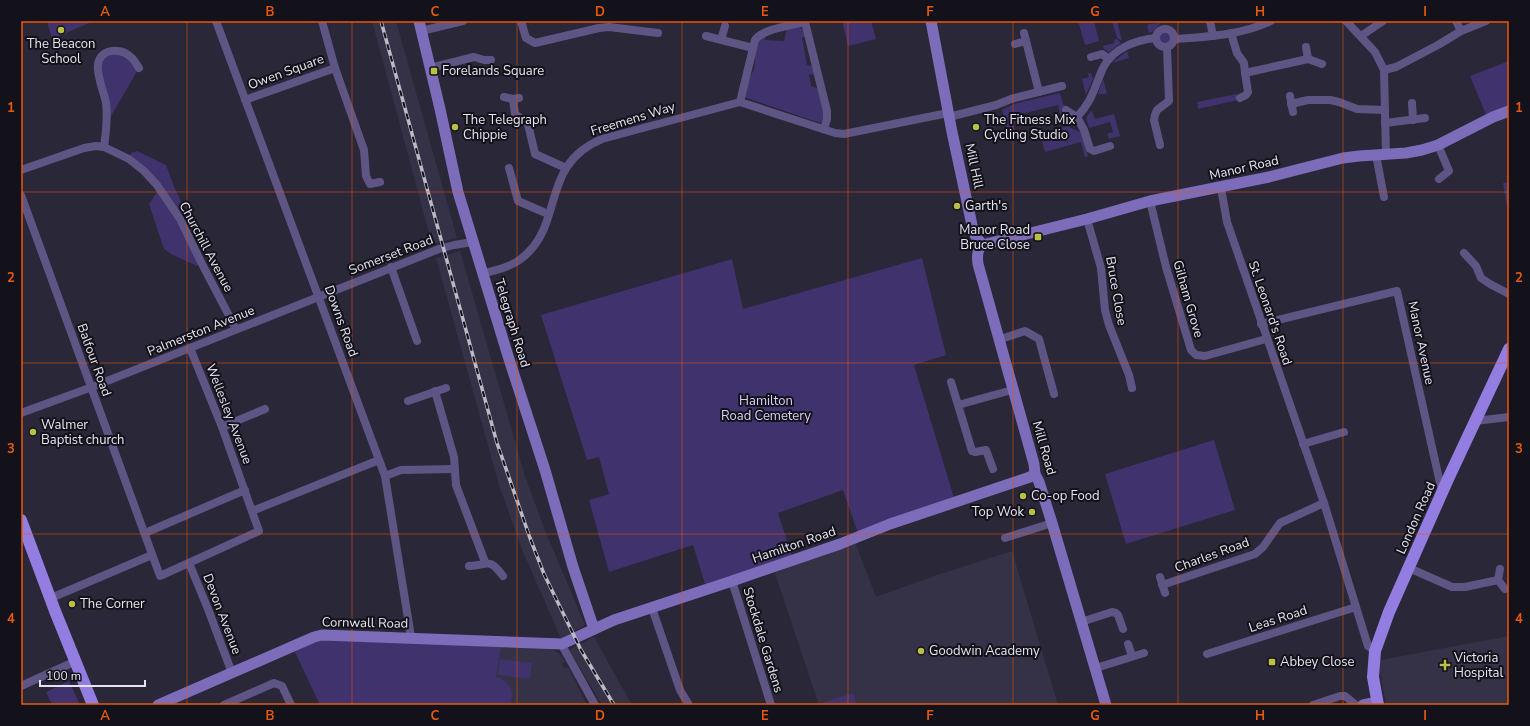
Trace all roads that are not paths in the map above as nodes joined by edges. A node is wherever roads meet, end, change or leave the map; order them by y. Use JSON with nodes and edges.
{"nodes":[{"id":1,"x":216,"y":21,"type":"edge"},
{"id":2,"x":322,"y":21,"type":"edge"},
{"id":3,"x":464,"y":21,"type":"edge"},
{"id":4,"x":521,"y":21,"type":"edge"},
{"id":5,"x":931,"y":21,"type":"edge"},
{"id":6,"x":1210,"y":21,"type":"edge"},
{"id":7,"x":1271,"y":21,"type":"edge"},
{"id":8,"x":1346,"y":21,"type":"edge"},
{"id":9,"x":1383,"y":21,"type":"edge"},
{"id":10,"x":1456,"y":21,"type":"edge"},
{"id":11,"x":1486,"y":21,"type":"edge"},
{"id":12,"x":805,"y":22,"type":"edge"},
{"id":13,"x":609,"y":24,"type":"edge"},
{"id":14,"x":420,"y":26,"type":"edge"},
{"id":15,"x":725,"y":26,"type":"dead end"},
{"id":16,"x":1461,"y":30,"type":"junction"},
{"id":17,"x":658,"y":33,"type":"dead end"},
{"id":18,"x":1231,"y":33,"type":"junction"},
{"id":19,"x":706,"y":36,"type":"dead end"},
{"id":20,"x":1213,"y":36,"type":"junction"},
{"id":21,"x":1361,"y":36,"type":"junction"},
{"id":22,"x":1156,"y":38,"type":"junction"},
{"id":23,"x":1174,"y":39,"type":"junction"},
{"id":24,"x":721,"y":40,"type":"junction"},
{"id":25,"x":1015,"y":44,"type":"dead end"},
{"id":26,"x":1306,"y":47,"type":"dead end"},
{"id":27,"x":753,"y":48,"type":"junction"},
{"id":28,"x":1167,"y":48,"type":"junction"},
{"id":29,"x":1091,"y":57,"type":"dead end"},
{"id":30,"x":1109,"y":58,"type":"junction"},
{"id":31,"x":1308,"y":59,"type":"junction"},
{"id":32,"x":491,"y":60,"type":"dead end"},
{"id":33,"x":1322,"y":64,"type":"dead end"},
{"id":34,"x":139,"y":68,"type":"dead end"},
{"id":35,"x":335,"y":68,"type":"junction"},
{"id":36,"x":430,"y":68,"type":"junction"},
{"id":37,"x":1384,"y":70,"type":"junction"},
{"id":38,"x":1245,"y":73,"type":"junction"},
{"id":39,"x":1062,"y":86,"type":"dead end"},
{"id":40,"x":1039,"y":92,"type":"junction"},
{"id":41,"x":512,"y":98,"type":"dead end"},
{"id":42,"x":1240,"y":98,"type":"dead end"},
{"id":43,"x":245,"y":100,"type":"junction"},
{"id":44,"x":740,"y":102,"type":"junction"},
{"id":45,"x":1412,"y":103,"type":"dead end"},
{"id":46,"x":1292,"y":104,"type":"dead end"},
{"id":47,"x":1066,"y":110,"type":"dead end"},
{"id":48,"x":1385,"y":110,"type":"junction"},
{"id":49,"x":1509,"y":111,"type":"edge"},
{"id":50,"x":948,"y":115,"type":"junction"},
{"id":51,"x":1077,"y":117,"type":"junction"},
{"id":52,"x":1425,"y":118,"type":"dead end"},
{"id":53,"x":1413,"y":120,"type":"junction"},
{"id":54,"x":1385,"y":123,"type":"junction"},
{"id":55,"x":824,"y":129,"type":"junction"},
{"id":56,"x":1160,"y":144,"type":"dead end"},
{"id":57,"x":1438,"y":145,"type":"junction"},
{"id":58,"x":104,"y":146,"type":"junction"},
{"id":59,"x":1110,"y":146,"type":"dead end"},
{"id":60,"x":1381,"y":155,"type":"junction"},
{"id":61,"x":509,"y":168,"type":"dead end"},
{"id":62,"x":566,"y":168,"type":"junction"},
{"id":63,"x":21,"y":170,"type":"edge"},
{"id":64,"x":1439,"y":179,"type":"dead end"},
{"id":65,"x":380,"y":182,"type":"dead end"},
{"id":66,"x":1221,"y":188,"type":"junction"},
{"id":67,"x":21,"y":195,"type":"edge"},
{"id":68,"x":1385,"y":197,"type":"dead end"},
{"id":69,"x":1150,"y":201,"type":"junction"},
{"id":70,"x":548,"y":214,"type":"junction"},
{"id":71,"x":1087,"y":219,"type":"junction"},
{"id":72,"x":473,"y":242,"type":"junction"},
{"id":73,"x":982,"y":245,"type":"junction"},
{"id":74,"x":1464,"y":253,"type":"dead end"},
{"id":75,"x":391,"y":267,"type":"junction"},
{"id":76,"x":482,"y":274,"type":"junction"},
{"id":77,"x":1509,"y":294,"type":"edge"},
{"id":78,"x":319,"y":297,"type":"junction"},
{"id":79,"x":1261,"y":324,"type":"junction"},
{"id":80,"x":236,"y":329,"type":"junction"},
{"id":81,"x":1266,"y":339,"type":"junction"},
{"id":82,"x":998,"y":340,"type":"junction"},
{"id":83,"x":417,"y":341,"type":"dead end"},
{"id":84,"x":190,"y":348,"type":"junction"},
{"id":85,"x":1509,"y":349,"type":"edge"},
{"id":86,"x":950,"y":382,"type":"dead end"},
{"id":87,"x":92,"y":387,"type":"junction"},
{"id":88,"x":446,"y":388,"type":"dead end"},
{"id":89,"x":1132,"y":388,"type":"dead end"},
{"id":90,"x":1012,"y":390,"type":"junction"},
{"id":91,"x":435,"y":391,"type":"junction"},
{"id":92,"x":1054,"y":394,"type":"dead end"},
{"id":93,"x":408,"y":401,"type":"dead end"},
{"id":94,"x":958,"y":405,"type":"junction"},
{"id":95,"x":264,"y":409,"type":"dead end"},
{"id":96,"x":21,"y":413,"type":"edge"},
{"id":97,"x":1509,"y":418,"type":"edge"},
{"id":98,"x":1475,"y":421,"type":"junction"},
{"id":99,"x":222,"y":427,"type":"junction"},
{"id":100,"x":1344,"y":432,"type":"dead end"},
{"id":101,"x":1303,"y":444,"type":"junction"},
{"id":102,"x":379,"y":460,"type":"junction"},
{"id":103,"x":454,"y":469,"type":"junction"},
{"id":104,"x":992,"y":469,"type":"dead end"},
{"id":105,"x":1035,"y":474,"type":"junction"},
{"id":106,"x":386,"y":476,"type":"junction"},
{"id":107,"x":245,"y":490,"type":"junction"},
{"id":108,"x":1443,"y":491,"type":"junction"},
{"id":109,"x":1324,"y":503,"type":"junction"},
{"id":110,"x":252,"y":511,"type":"junction"},
{"id":111,"x":21,"y":520,"type":"edge"},
{"id":112,"x":1052,"y":522,"type":"junction"},
{"id":113,"x":145,"y":533,"type":"junction"},
{"id":114,"x":1005,"y":538,"type":"dead end"},
{"id":115,"x":25,"y":544,"type":"edge"},
{"id":116,"x":152,"y":555,"type":"junction"},
{"id":117,"x":485,"y":562,"type":"junction"},
{"id":118,"x":189,"y":563,"type":"junction"},
{"id":119,"x":469,"y":566,"type":"dead end"},
{"id":120,"x":1409,"y":568,"type":"junction"},
{"id":121,"x":1500,"y":570,"type":"dead end"},
{"id":122,"x":503,"y":576,"type":"dead end"},
{"id":123,"x":1498,"y":580,"type":"junction"},
{"id":124,"x":732,"y":581,"type":"junction"},
{"id":125,"x":1162,"y":585,"type":"dead end"},
{"id":126,"x":1505,"y":589,"type":"dead end"},
{"id":127,"x":51,"y":598,"type":"junction"},
{"id":128,"x":1356,"y":607,"type":"junction"},
{"id":129,"x":652,"y":608,"type":"junction"},
{"id":130,"x":1081,"y":622,"type":"junction"},
{"id":131,"x":594,"y":629,"type":"junction"},
{"id":132,"x":1123,"y":629,"type":"dead end"},
{"id":133,"x":411,"y":638,"type":"junction"},
{"id":134,"x":562,"y":644,"type":"junction"},
{"id":135,"x":1128,"y":644,"type":"dead end"},
{"id":136,"x":1375,"y":651,"type":"junction"},
{"id":137,"x":1144,"y":653,"type":"dead end"},
{"id":138,"x":1207,"y":654,"type":"dead end"},
{"id":139,"x":1132,"y":656,"type":"junction"},
{"id":140,"x":76,"y":661,"type":"junction"},
{"id":141,"x":1096,"y":668,"type":"junction"},
{"id":142,"x":232,"y":673,"type":"junction"},
{"id":143,"x":21,"y":686,"type":"edge"},
{"id":144,"x":242,"y":701,"type":"edge"},
{"id":145,"x":1377,"y":703,"type":"edge"},
{"id":146,"x":93,"y":705,"type":"edge"},
{"id":147,"x":158,"y":705,"type":"edge"},
{"id":148,"x":224,"y":705,"type":"edge"},
{"id":149,"x":291,"y":705,"type":"edge"},
{"id":150,"x":595,"y":705,"type":"edge"},
{"id":151,"x":689,"y":705,"type":"edge"},
{"id":152,"x":771,"y":705,"type":"edge"},
{"id":153,"x":1106,"y":705,"type":"edge"},
{"id":154,"x":1313,"y":705,"type":"edge"},
{"id":155,"x":1356,"y":705,"type":"edge"},
{"id":156,"x":1363,"y":705,"type":"edge"}],
"edges":[{"from":1,"to":43,"type":"street","name":"Downs Road"},
{"from":2,"to":35,"type":"street","name":"Owen Square"},
{"from":3,"to":14,"type":"street"},
{"from":4,"to":13,"type":"street"},
{"from":5,"to":50,"type":"main road","name":"Mill Hill"},
{"from":6,"to":20,"type":"street"},
{"from":7,"to":18,"type":"street"},
{"from":8,"to":21,"type":"street"},
{"from":9,"to":21,"type":"street"},
{"from":10,"to":16,"type":"street"},
{"from":11,"to":16,"type":"street"},
{"from":12,"to":27,"type":"street"},
{"from":12,"to":55,"type":"street"},
{"from":13,"to":17,"type":"street"},
{"from":14,"to":36,"type":"main road","name":"Telegraph Road"},
{"from":15,"to":24,"type":"street"},
{"from":16,"to":37,"type":"street"},
{"from":18,"to":20,"type":"street"},
{"from":18,"to":38,"type":"street"},
{"from":19,"to":24,"type":"street"},
{"from":20,"to":23,"type":"street"},
{"from":21,"to":37,"type":"street"},
{"from":22,"to":23,"type":"street"},
{"from":22,"to":28,"type":"street"},
{"from":22,"to":30,"type":"street"},
{"from":23,"to":28,"type":"street"},
{"from":24,"to":27,"type":"street"},
{"from":25,"to":40,"type":"street"},
{"from":26,"to":31,"type":"street"},
{"from":27,"to":44,"type":"street"},
{"from":28,"to":56,"type":"street"},
{"from":29,"to":30,"type":"street"},
{"from":30,"to":51,"type":"street"},
{"from":31,"to":33,"type":"street"},
{"from":31,"to":38,"type":"street"},
{"from":32,"to":36,"type":"street"},
{"from":34,"to":58,"type":"street"},
{"from":35,"to":43,"type":"street","name":"Owen Square"},
{"from":35,"to":65,"type":"street"},
{"from":36,"to":72,"type":"main road","name":"Telegraph Road"},
{"from":37,"to":48,"type":"street"},
{"from":38,"to":42,"type":"street"},
{"from":39,"to":40,"type":"street"},
{"from":40,"to":50,"type":"street"},
{"from":41,"to":62,"type":"street"},
{"from":43,"to":78,"type":"street","name":"Downs Road"},
{"from":44,"to":55,"type":"street"},
{"from":44,"to":62,"type":"street","name":"Freemens Way"},
{"from":45,"to":53,"type":"street"},
{"from":46,"to":48,"type":"street"},
{"from":47,"to":51,"type":"street"},
{"from":48,"to":54,"type":"street"},
{"from":49,"to":57,"type":"main road","name":"Manor Road"},
{"from":50,"to":55,"type":"street"},
{"from":50,"to":73,"type":"main road","name":"Mill Hill"},
{"from":51,"to":59,"type":"street"},
{"from":52,"to":53,"type":"street"},
{"from":53,"to":54,"type":"street"},
{"from":54,"to":60,"type":"street"},
{"from":57,"to":60,"type":"main road","name":"Manor Road"},
{"from":57,"to":64,"type":"street"},
{"from":58,"to":63,"type":"street"},
{"from":58,"to":80,"type":"street","name":"Churchill Avenue"},
{"from":60,"to":66,"type":"main road","name":"Manor Road"},
{"from":60,"to":68,"type":"street"},
{"from":61,"to":70,"type":"street"},
{"from":62,"to":70,"type":"street","name":"Freemens Way"},
{"from":66,"to":69,"type":"main road","name":"Manor Road"},
{"from":66,"to":79,"type":"street","name":"St. Leonard's Road"},
{"from":67,"to":87,"type":"street","name":"Balfour Road"},
{"from":69,"to":71,"type":"main road","name":"Manor Road"},
{"from":69,"to":81,"type":"street","name":"Gilham Grove"},
{"from":70,"to":76,"type":"street","name":"Freemens Way"},
{"from":71,"to":73,"type":"main road","name":"Manor Road"},
{"from":71,"to":89,"type":"street","name":"Bruce Close"},
{"from":72,"to":75,"type":"street","name":"Somerset Road"},
{"from":72,"to":76,"type":"main road","name":"Telegraph Road"},
{"from":73,"to":82,"type":"main road","name":"Mill Road"},
{"from":74,"to":77,"type":"street"},
{"from":75,"to":78,"type":"street","name":"Somerset Road"},
{"from":75,"to":83,"type":"street"},
{"from":76,"to":131,"type":"main road","name":"Telegraph Road"},
{"from":78,"to":80,"type":"street","name":"Palmerston Avenue"},
{"from":78,"to":102,"type":"street","name":"Downs Road"},
{"from":79,"to":81,"type":"street","name":"St. Leonard's Road"},
{"from":79,"to":108,"type":"street","name":"Manor Avenue"},
{"from":80,"to":84,"type":"street","name":"Palmerston Avenue"},
{"from":81,"to":101,"type":"street","name":"St. Leonard's Road"},
{"from":82,"to":90,"type":"main road","name":"Mill Road"},
{"from":82,"to":92,"type":"street"},
{"from":84,"to":87,"type":"street","name":"Palmerston Avenue"},
{"from":84,"to":99,"type":"street","name":"Wellesley Avenue"},
{"from":85,"to":98,"type":"main road","name":"London Road"},
{"from":86,"to":94,"type":"street"},
{"from":87,"to":96,"type":"street","name":"Palmerston Avenue"},
{"from":87,"to":113,"type":"street","name":"Balfour Road"},
{"from":88,"to":91,"type":"street"},
{"from":90,"to":94,"type":"street"},
{"from":90,"to":105,"type":"main road","name":"Mill Road"},
{"from":91,"to":93,"type":"street"},
{"from":91,"to":103,"type":"street"},
{"from":94,"to":104,"type":"street"},
{"from":95,"to":99,"type":"street"},
{"from":97,"to":98,"type":"street"},
{"from":98,"to":108,"type":"main road","name":"London Road"},
{"from":99,"to":107,"type":"street","name":"Wellesley Avenue"},
{"from":100,"to":101,"type":"street"},
{"from":101,"to":109,"type":"street","name":"St. Leonard's Road"},
{"from":102,"to":106,"type":"street","name":"Downs Road"},
{"from":102,"to":110,"type":"street"},
{"from":103,"to":106,"type":"street"},
{"from":103,"to":117,"type":"street"},
{"from":105,"to":112,"type":"main road","name":"Mill Road"},
{"from":105,"to":124,"type":"main road","name":"Hamilton Road"},
{"from":106,"to":133,"type":"street","name":"Downs Road"},
{"from":107,"to":110,"type":"street","name":"Wellesley Avenue"},
{"from":107,"to":113,"type":"street"},
{"from":108,"to":120,"type":"main road","name":"London Road"},
{"from":109,"to":125,"type":"street","name":"Charles Road"},
{"from":109,"to":128,"type":"street","name":"St. Leonard's Road"},
{"from":110,"to":118,"type":"street","name":"Wellesley Avenue"},
{"from":111,"to":115,"type":"main road"},
{"from":112,"to":114,"type":"street"},
{"from":112,"to":130,"type":"main road","name":"Mill Road"},
{"from":113,"to":116,"type":"street","name":"Balfour Road"},
{"from":115,"to":127,"type":"main road"},
{"from":116,"to":118,"type":"street","name":"Balfour Road"},
{"from":116,"to":127,"type":"street"},
{"from":117,"to":119,"type":"street"},
{"from":117,"to":122,"type":"street"},
{"from":118,"to":142,"type":"street","name":"Devon Avenue"},
{"from":120,"to":123,"type":"street"},
{"from":120,"to":136,"type":"main road","name":"London Road"},
{"from":121,"to":123,"type":"street"},
{"from":123,"to":126,"type":"street"},
{"from":124,"to":129,"type":"main road","name":"Hamilton Road"},
{"from":124,"to":152,"type":"street","name":"Stockdale Gardens"},
{"from":127,"to":140,"type":"main road"},
{"from":128,"to":136,"type":"street","name":"St. Leonard's Road"},
{"from":128,"to":138,"type":"street","name":"Leas Road"},
{"from":129,"to":131,"type":"main road","name":"Hamilton Road"},
{"from":129,"to":151,"type":"street"},
{"from":130,"to":132,"type":"street"},
{"from":130,"to":141,"type":"main road","name":"Mill Road"},
{"from":131,"to":134,"type":"main road","name":"Hamilton Road"},
{"from":133,"to":134,"type":"main road","name":"Cornwall Road"},
{"from":133,"to":142,"type":"main road","name":"Cornwall Road"},
{"from":134,"to":150,"type":"street"},
{"from":135,"to":139,"type":"street"},
{"from":136,"to":145,"type":"main road","name":"London Road"},
{"from":137,"to":139,"type":"street"},
{"from":139,"to":141,"type":"street"},
{"from":140,"to":143,"type":"street"},
{"from":140,"to":146,"type":"main road"},
{"from":141,"to":153,"type":"main road","name":"Mill Road"},
{"from":142,"to":147,"type":"main road","name":"Cornwall Road"},
{"from":144,"to":148,"type":"street"},
{"from":144,"to":149,"type":"street"},
{"from":145,"to":156,"type":"main road"},
{"from":154,"to":155,"type":"street"}]}
